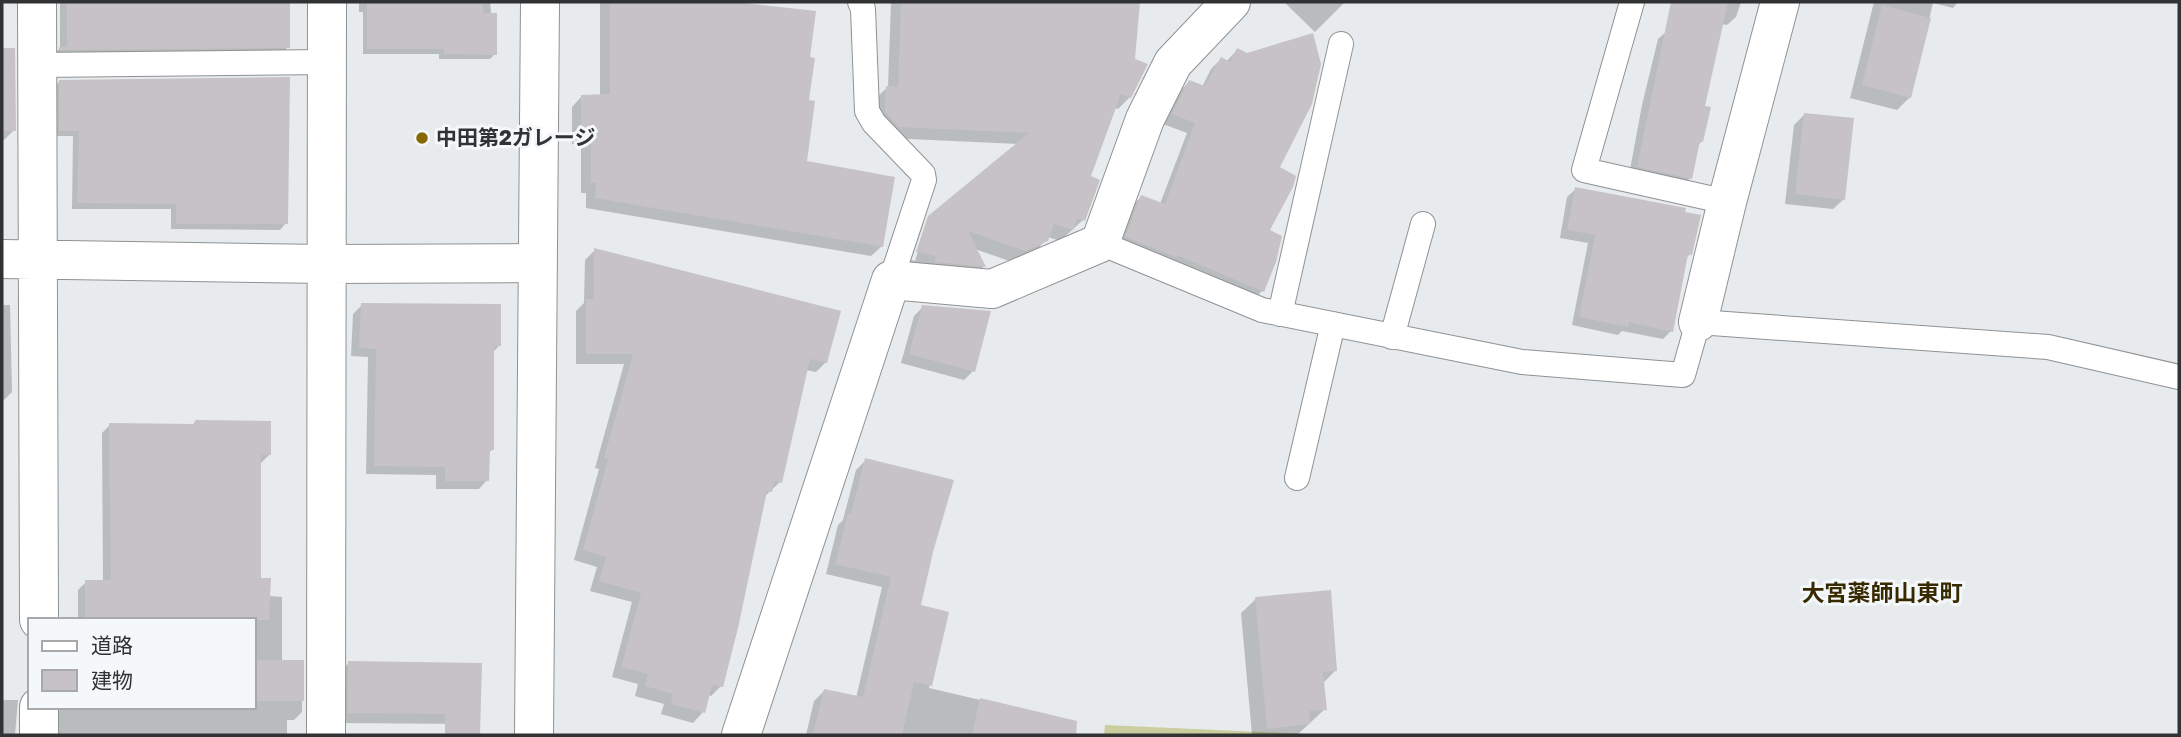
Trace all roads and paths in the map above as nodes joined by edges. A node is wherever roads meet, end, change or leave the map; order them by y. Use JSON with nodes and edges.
{"nodes":[{"id":1,"x":37,"y":2,"type":"edge"},
{"id":2,"x":327,"y":2,"type":"edge"},
{"id":3,"x":540,"y":2,"type":"edge"},
{"id":4,"x":860,"y":2,"type":"edge"},
{"id":5,"x":1231,"y":2,"type":"edge"},
{"id":6,"x":1632,"y":2,"type":"edge"},
{"id":7,"x":1780,"y":2,"type":"edge"},
{"id":8,"x":1341,"y":44,"type":"dead end"},
{"id":9,"x":327,"y":62,"type":"junction"},
{"id":10,"x":37,"y":65,"type":"junction"},
{"id":11,"x":1727,"y":202,"type":"junction"},
{"id":12,"x":1423,"y":224,"type":"dead end"},
{"id":13,"x":1100,"y":243,"type":"junction"},
{"id":14,"x":20,"y":259,"type":"edge"},
{"id":15,"x":537,"y":263,"type":"junction"},
{"id":16,"x":326,"y":264,"type":"junction"},
{"id":17,"x":891,"y":281,"type":"junction"},
{"id":18,"x":1280,"y":314,"type":"junction"},
{"id":19,"x":1698,"y":322,"type":"junction"},
{"id":20,"x":1333,"y":324,"type":"junction"},
{"id":21,"x":1392,"y":337,"type":"junction"},
{"id":22,"x":2179,"y":377,"type":"edge"},
{"id":23,"x":1297,"y":478,"type":"dead end"},
{"id":24,"x":39,"y":618,"type":"edge"},
{"id":25,"x":39,"y":709,"type":"edge"},
{"id":26,"x":39,"y":735,"type":"edge"},
{"id":27,"x":326,"y":735,"type":"edge"},
{"id":28,"x":534,"y":735,"type":"edge"},
{"id":29,"x":741,"y":735,"type":"edge"}],
"edges":[{"from":1,"to":10,"type":"street"},
{"from":2,"to":9,"type":"street"},
{"from":3,"to":15,"type":"street"},
{"from":4,"to":17,"type":"lane"},
{"from":5,"to":13,"type":"street"},
{"from":6,"to":11,"type":"lane"},
{"from":7,"to":11,"type":"street"},
{"from":8,"to":18,"type":"lane"},
{"from":9,"to":10,"type":"lane"},
{"from":9,"to":16,"type":"street"},
{"from":10,"to":14,"type":"street"},
{"from":11,"to":19,"type":"street"},
{"from":12,"to":21,"type":"lane"},
{"from":13,"to":17,"type":"street"},
{"from":13,"to":18,"type":"lane"},
{"from":14,"to":16,"type":"street"},
{"from":14,"to":24,"type":"street"},
{"from":15,"to":16,"type":"street"},
{"from":15,"to":28,"type":"street"},
{"from":16,"to":27,"type":"street"},
{"from":17,"to":29,"type":"street"},
{"from":18,"to":20,"type":"lane"},
{"from":19,"to":21,"type":"lane"},
{"from":19,"to":22,"type":"lane"},
{"from":20,"to":21,"type":"lane"},
{"from":20,"to":23,"type":"lane"},
{"from":25,"to":26,"type":"street"}]}
